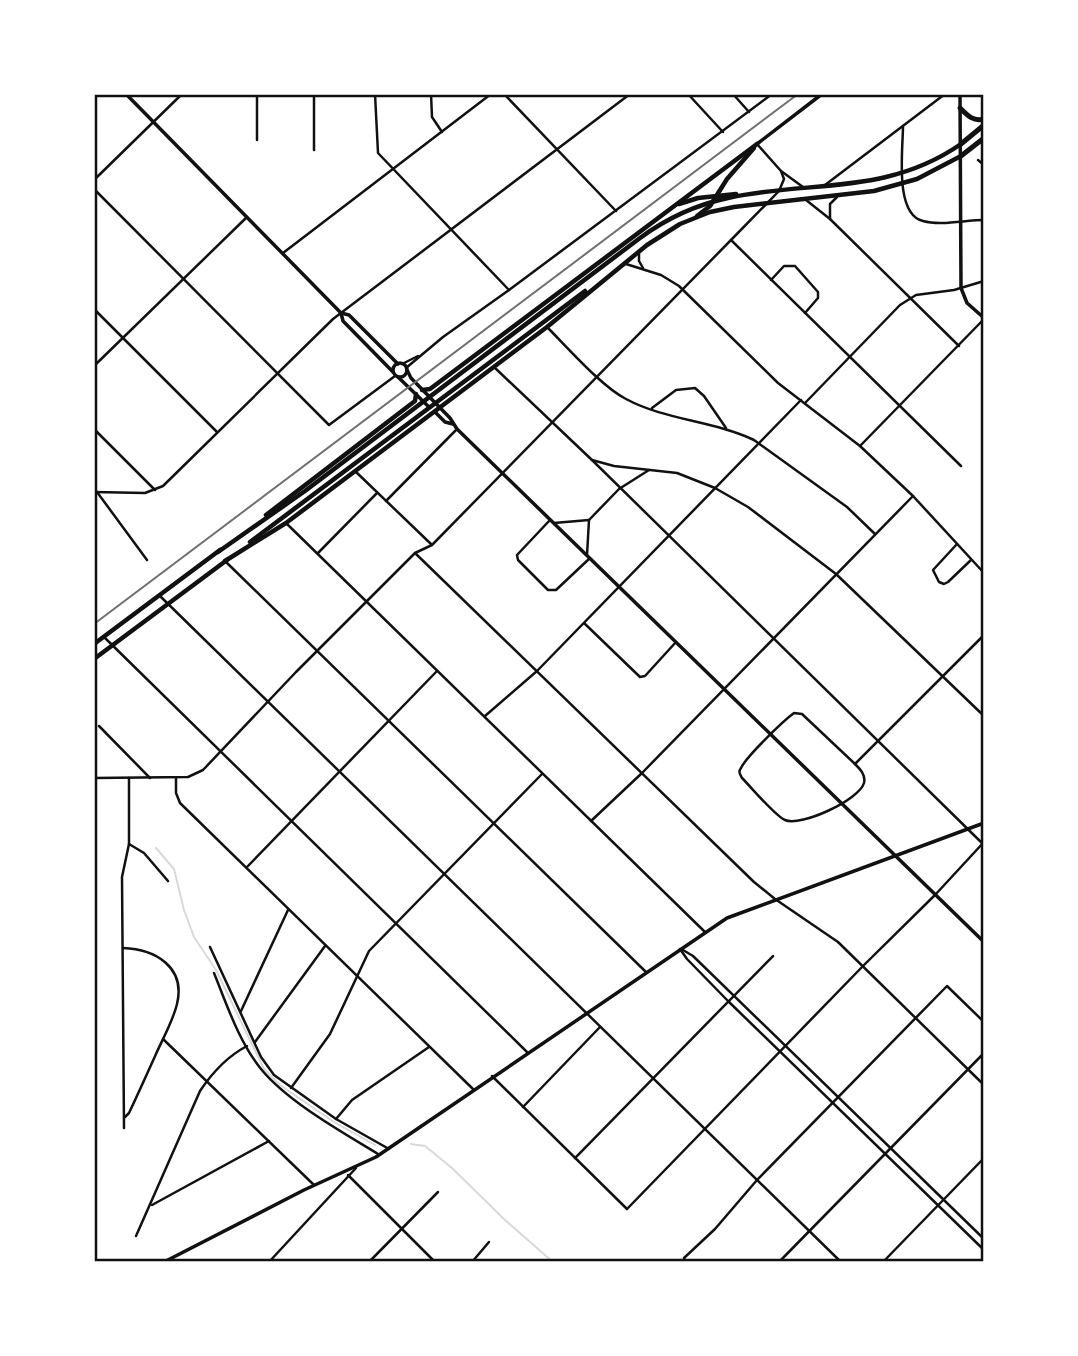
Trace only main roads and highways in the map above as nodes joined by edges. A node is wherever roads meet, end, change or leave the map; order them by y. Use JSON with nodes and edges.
{"nodes":[{"id":1,"x":126,"y":94,"type":"edge"},
{"id":2,"x":822,"y":94,"type":"edge"},
{"id":3,"x":960,"y":94,"type":"edge"},
{"id":4,"x":960,"y":108,"type":"junction"},
{"id":5,"x":984,"y":122,"type":"edge"},
{"id":6,"x":984,"y":138,"type":"edge"},
{"id":7,"x":757,"y":144,"type":"junction"},
{"id":8,"x":961,"y":145,"type":"junction"},
{"id":9,"x":961,"y":156,"type":"junction"},
{"id":10,"x":751,"y":193,"type":"junction"},
{"id":11,"x":716,"y":195,"type":"junction"},
{"id":12,"x":712,"y":202,"type":"junction"},
{"id":13,"x":674,"y":206,"type":"junction"},
{"id":14,"x":694,"y":218,"type":"junction"},
{"id":15,"x":612,"y":272,"type":"junction"},
{"id":16,"x":341,"y":313,"type":"junction"},
{"id":17,"x":984,"y":319,"type":"edge"},
{"id":18,"x":403,"y":366,"type":"junction"},
{"id":19,"x":395,"y":375,"type":"junction"},
{"id":20,"x":422,"y":390,"type":"junction"},
{"id":21,"x":416,"y":394,"type":"junction"},
{"id":22,"x":440,"y":408,"type":"junction"},
{"id":23,"x":434,"y":412,"type":"junction"},
{"id":24,"x":453,"y":424,"type":"junction"},
{"id":25,"x":218,"y":552,"type":"junction"},
{"id":26,"x":225,"y":561,"type":"junction"},
{"id":27,"x":94,"y":644,"type":"edge"},
{"id":28,"x":94,"y":659,"type":"edge"},
{"id":29,"x":984,"y":823,"type":"edge"},
{"id":30,"x":896,"y":856,"type":"junction"},
{"id":31,"x":984,"y":942,"type":"edge"},
{"id":32,"x":170,"y":1260,"type":"edge"},
{"id":33,"x":164,"y":1262,"type":"edge"}],
"edges":[{"from":1,"to":16,"type":"main road"},
{"from":2,"to":7,"type":"main road"},
{"from":3,"to":4,"type":"main road"},
{"from":4,"to":5,"type":"highway"},
{"from":4,"to":8,"type":"main road"},
{"from":5,"to":8,"type":"highway"},
{"from":6,"to":9,"type":"highway"},
{"from":7,"to":11,"type":"highway"},
{"from":7,"to":13,"type":"highway"},
{"from":8,"to":9,"type":"main road"},
{"from":8,"to":10,"type":"highway"},
{"from":9,"to":14,"type":"highway"},
{"from":9,"to":17,"type":"main road"},
{"from":10,"to":11,"type":"highway"},
{"from":10,"to":12,"type":"highway"},
{"from":11,"to":12,"type":"highway"},
{"from":11,"to":13,"type":"highway"},
{"from":12,"to":14,"type":"highway"},
{"from":12,"to":25,"type":"highway"},
{"from":13,"to":20,"type":"highway"},
{"from":14,"to":15,"type":"highway"},
{"from":15,"to":22,"type":"highway"},
{"from":15,"to":26,"type":"highway"},
{"from":16,"to":18,"type":"main road"},
{"from":16,"to":19,"type":"main road"},
{"from":18,"to":19,"type":"main road"},
{"from":18,"to":19,"type":"main road"},
{"from":18,"to":20,"type":"main road"},
{"from":19,"to":21,"type":"main road"},
{"from":20,"to":22,"type":"main road"},
{"from":21,"to":23,"type":"main road"},
{"from":21,"to":25,"type":"highway"},
{"from":22,"to":23,"type":"highway"},
{"from":22,"to":24,"type":"main road"},
{"from":23,"to":24,"type":"main road"},
{"from":23,"to":26,"type":"highway"},
{"from":24,"to":30,"type":"main road"},
{"from":25,"to":27,"type":"highway"},
{"from":26,"to":28,"type":"highway"},
{"from":29,"to":30,"type":"main road"},
{"from":30,"to":31,"type":"main road"},
{"from":30,"to":32,"type":"main road"},
{"from":32,"to":33,"type":"main road"}]}
